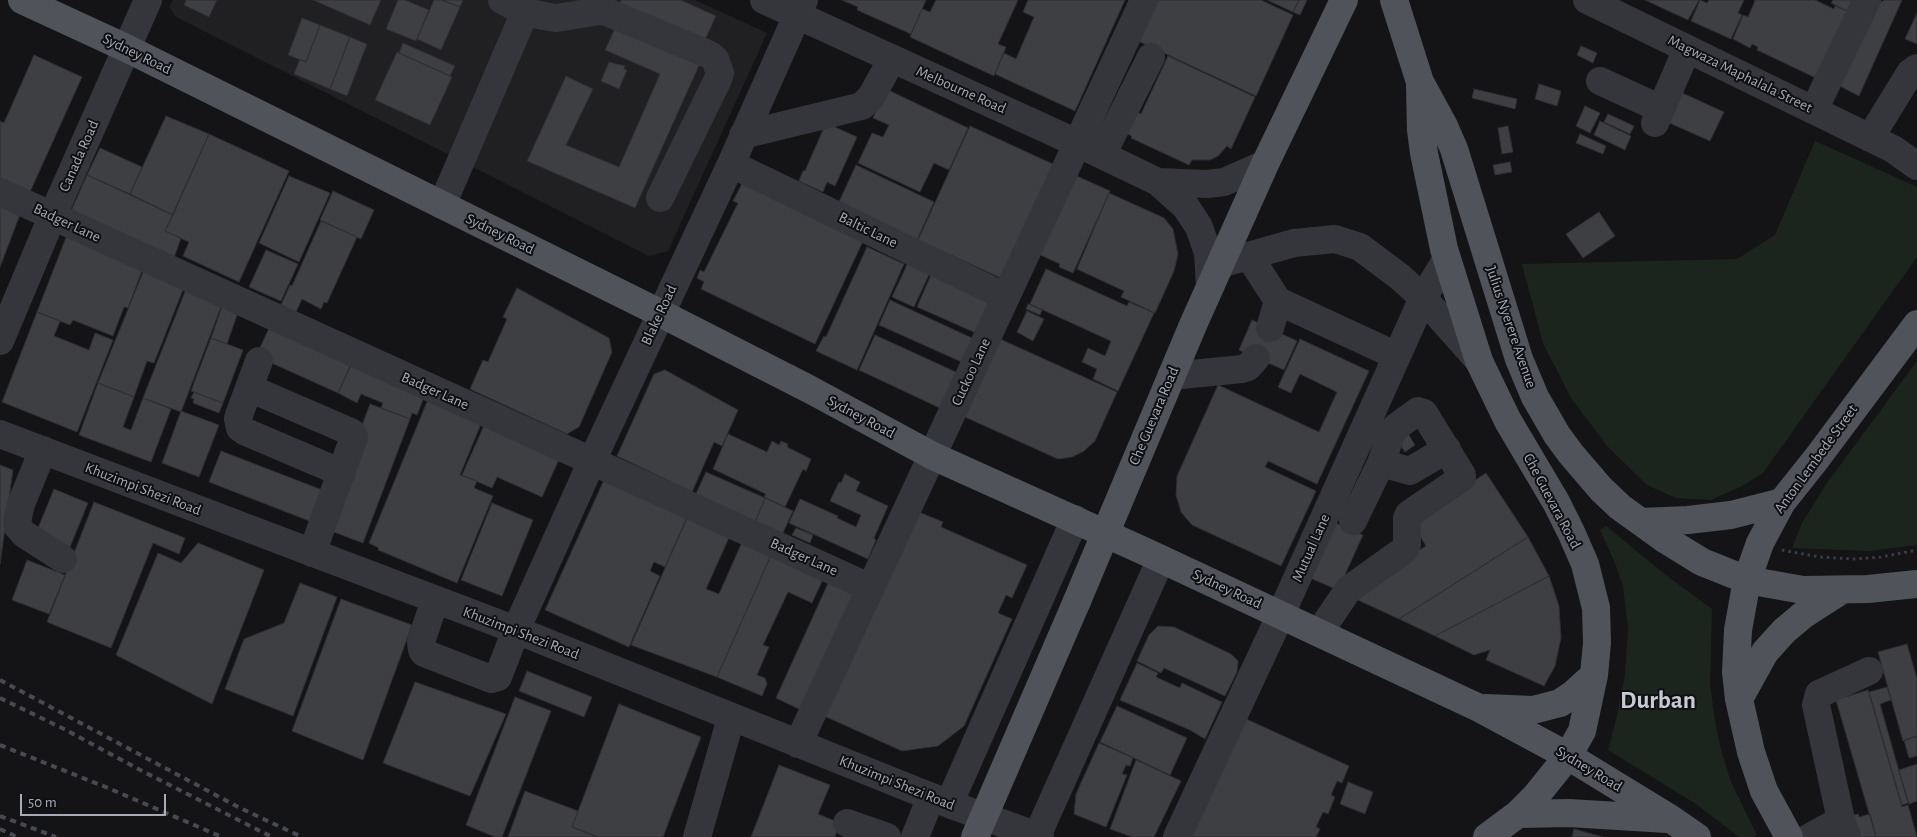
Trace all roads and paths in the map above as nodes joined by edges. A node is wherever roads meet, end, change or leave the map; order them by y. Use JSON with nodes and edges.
{"nodes":[{"id":1,"x":22,"y":0,"type":"edge"},
{"id":2,"x":148,"y":0,"type":"edge"},
{"id":3,"x":764,"y":0,"type":"edge"},
{"id":4,"x":1144,"y":0,"type":"edge"},
{"id":5,"x":1344,"y":0,"type":"edge"},
{"id":6,"x":1394,"y":0,"type":"edge"},
{"id":7,"x":1587,"y":0,"type":"edge"},
{"id":8,"x":1867,"y":0,"type":"edge"},
{"id":9,"x":513,"y":6,"type":"edge"},
{"id":10,"x":800,"y":8,"type":"edge"},
{"id":11,"x":126,"y":48,"type":"junction"},
{"id":12,"x":1687,"y":49,"type":"junction"},
{"id":13,"x":1151,"y":56,"type":"dead end"},
{"id":14,"x":892,"y":59,"type":"junction"},
{"id":15,"x":1917,"y":68,"type":"edge"},
{"id":16,"x":1600,"y":81,"type":"dead end"},
{"id":17,"x":1420,"y":82,"type":"junction"},
{"id":18,"x":1814,"y":110,"type":"junction"},
{"id":19,"x":743,"y":135,"type":"junction"},
{"id":20,"x":1077,"y":143,"type":"junction"},
{"id":21,"x":1893,"y":146,"type":"edge"},
{"id":22,"x":1102,"y":155,"type":"junction"},
{"id":23,"x":731,"y":164,"type":"junction"},
{"id":24,"x":1265,"y":164,"type":"junction"},
{"id":25,"x":1917,"y":166,"type":"edge"},
{"id":26,"x":1158,"y":182,"type":"junction"},
{"id":27,"x":0,"y":192,"type":"edge"},
{"id":28,"x":660,"y":198,"type":"dead end"},
{"id":29,"x":442,"y":205,"type":"junction"},
{"id":30,"x":52,"y":217,"type":"junction"},
{"id":31,"x":1249,"y":256,"type":"junction"},
{"id":32,"x":1446,"y":260,"type":"junction"},
{"id":33,"x":1215,"y":275,"type":"junction"},
{"id":34,"x":1006,"y":297,"type":"junction"},
{"id":35,"x":1423,"y":298,"type":"junction"},
{"id":36,"x":1278,"y":301,"type":"junction"},
{"id":37,"x":660,"y":313,"type":"junction"},
{"id":38,"x":1917,"y":324,"type":"edge"},
{"id":39,"x":1270,"y":328,"type":"dead end"},
{"id":40,"x":0,"y":340,"type":"edge"},
{"id":41,"x":1397,"y":356,"type":"junction"},
{"id":42,"x":1256,"y":358,"type":"dead end"},
{"id":43,"x":1479,"y":361,"type":"junction"},
{"id":44,"x":259,"y":362,"type":"dead end"},
{"id":45,"x":1172,"y":376,"type":"junction"},
{"id":46,"x":249,"y":388,"type":"junction"},
{"id":47,"x":0,"y":434,"type":"edge"},
{"id":48,"x":1557,"y":435,"type":"junction"},
{"id":49,"x":43,"y":450,"type":"junction"},
{"id":50,"x":1447,"y":450,"type":"junction"},
{"id":51,"x":932,"y":456,"type":"junction"},
{"id":52,"x":592,"y":461,"type":"junction"},
{"id":53,"x":1382,"y":463,"type":"junction"},
{"id":54,"x":342,"y":473,"type":"junction"},
{"id":55,"x":1782,"y":502,"type":"junction"},
{"id":56,"x":1075,"y":519,"type":"junction"},
{"id":57,"x":1354,"y":521,"type":"dead end"},
{"id":58,"x":1641,"y":522,"type":"junction"},
{"id":59,"x":1105,"y":533,"type":"junction"},
{"id":60,"x":1760,"y":543,"type":"junction"},
{"id":61,"x":1917,"y":550,"type":"edge"},
{"id":62,"x":312,"y":553,"type":"junction"},
{"id":63,"x":63,"y":559,"type":"dead end"},
{"id":64,"x":1161,"y":559,"type":"junction"},
{"id":65,"x":1747,"y":580,"type":"junction"},
{"id":66,"x":1917,"y":584,"type":"edge"},
{"id":67,"x":871,"y":588,"type":"junction"},
{"id":68,"x":1842,"y":590,"type":"junction"},
{"id":69,"x":435,"y":600,"type":"junction"},
{"id":70,"x":1281,"y":614,"type":"junction"},
{"id":71,"x":516,"y":630,"type":"junction"},
{"id":72,"x":1319,"y":633,"type":"junction"},
{"id":73,"x":1869,"y":671,"type":"dead end"},
{"id":74,"x":1594,"y":675,"type":"junction"},
{"id":75,"x":1739,"y":699,"type":"junction"},
{"id":76,"x":1477,"y":707,"type":"junction"},
{"id":77,"x":731,"y":718,"type":"junction"},
{"id":78,"x":798,"y":744,"type":"junction"},
{"id":79,"x":1568,"y":756,"type":"junction"},
{"id":80,"x":940,"y":801,"type":"junction"},
{"id":81,"x":1518,"y":814,"type":"junction"},
{"id":82,"x":1671,"y":819,"type":"junction"},
{"id":83,"x":847,"y":823,"type":"dead end"},
{"id":84,"x":1844,"y":829,"type":"edge"},
{"id":85,"x":1038,"y":836,"type":"edge"},
{"id":86,"x":697,"y":837,"type":"edge"},
{"id":87,"x":887,"y":837,"type":"edge"},
{"id":88,"x":915,"y":837,"type":"edge"},
{"id":89,"x":975,"y":837,"type":"edge"},
{"id":90,"x":1177,"y":837,"type":"edge"},
{"id":91,"x":1486,"y":837,"type":"edge"},
{"id":92,"x":1696,"y":837,"type":"edge"},
{"id":93,"x":1789,"y":837,"type":"edge"},
{"id":94,"x":1810,"y":837,"type":"edge"}],
"edges":[{"from":1,"to":11,"type":"main road","name":"Sydney Road"},
{"from":2,"to":11,"type":"street","name":"Canada Road"},
{"from":3,"to":10,"type":"street","name":"Melbourne Road"},
{"from":4,"to":20,"type":"street","name":"Cuckoo Lane"},
{"from":5,"to":24,"type":"main road","name":"Che Guevara Road"},
{"from":6,"to":17,"type":"main road"},
{"from":7,"to":12,"type":"street","name":"Magwaza Maphalala Street"},
{"from":8,"to":18,"type":"street"},
{"from":9,"to":28,"type":"street"},
{"from":9,"to":29,"type":"street"},
{"from":10,"to":14,"type":"street","name":"Melbourne Road"},
{"from":10,"to":19,"type":"street","name":"Blake Road"},
{"from":11,"to":29,"type":"main road","name":"Sydney Road"},
{"from":11,"to":30,"type":"street","name":"Canada Road"},
{"from":12,"to":16,"type":"street"},
{"from":12,"to":18,"type":"street","name":"Magwaza Maphalala Street"},
{"from":13,"to":22,"type":"street"},
{"from":14,"to":19,"type":"street"},
{"from":14,"to":20,"type":"street","name":"Melbourne Road"},
{"from":15,"to":21,"type":"street"},
{"from":17,"to":32,"type":"main road","name":"Che Guevara Road"},
{"from":17,"to":48,"type":"main road","name":"Julius Nyerere Avenue"},
{"from":18,"to":21,"type":"street","name":"Magwaza Maphalala Street"},
{"from":19,"to":23,"type":"street","name":"Blake Road"},
{"from":20,"to":22,"type":"street","name":"Melbourne Road"},
{"from":20,"to":34,"type":"street","name":"Cuckoo Lane"},
{"from":21,"to":25,"type":"street","name":"Magwaza Maphalala Street"},
{"from":22,"to":26,"type":"street","name":"Melbourne Road"},
{"from":23,"to":34,"type":"street","name":"Baltic Lane"},
{"from":23,"to":37,"type":"street","name":"Blake Road"},
{"from":24,"to":26,"type":"street","name":"Melbourne Road"},
{"from":24,"to":33,"type":"main road","name":"Che Guevara Road"},
{"from":26,"to":33,"type":"street","name":"Melbourne Road"},
{"from":27,"to":30,"type":"street","name":"Badger Lane"},
{"from":29,"to":37,"type":"main road","name":"Sydney Road"},
{"from":30,"to":40,"type":"street","name":"Canada Road"},
{"from":30,"to":52,"type":"street","name":"Badger Lane"},
{"from":31,"to":33,"type":"street"},
{"from":31,"to":35,"type":"street"},
{"from":31,"to":36,"type":"street"},
{"from":32,"to":35,"type":"street","name":"Mutual Lane"},
{"from":32,"to":43,"type":"main road","name":"Che Guevara Road"},
{"from":33,"to":45,"type":"main road","name":"Che Guevara Road"},
{"from":34,"to":51,"type":"street","name":"Cuckoo Lane"},
{"from":35,"to":41,"type":"street","name":"Mutual Lane"},
{"from":35,"to":43,"type":"street"},
{"from":36,"to":39,"type":"street"},
{"from":36,"to":41,"type":"street"},
{"from":37,"to":51,"type":"main road","name":"Sydney Road"},
{"from":37,"to":52,"type":"street","name":"Blake Road"},
{"from":38,"to":55,"type":"main road","name":"Anton Lembede Street"},
{"from":41,"to":70,"type":"street","name":"Mutual Lane"},
{"from":42,"to":45,"type":"street"},
{"from":43,"to":48,"type":"main road"},
{"from":43,"to":74,"type":"main road","name":"Che Guevara Road"},
{"from":44,"to":46,"type":"street"},
{"from":45,"to":59,"type":"main road","name":"Che Guevara Road"},
{"from":46,"to":54,"type":"street"},
{"from":46,"to":54,"type":"street"},
{"from":47,"to":49,"type":"street","name":"Khuzimpi Shezi Road"},
{"from":48,"to":58,"type":"main road","name":"Julius Nyerere Avenue"},
{"from":49,"to":62,"type":"street","name":"Khuzimpi Shezi Road"},
{"from":49,"to":63,"type":"street"},
{"from":50,"to":53,"type":"street"},
{"from":50,"to":53,"type":"street"},
{"from":50,"to":72,"type":"street"},
{"from":51,"to":56,"type":"main road","name":"Sydney Road"},
{"from":51,"to":67,"type":"street","name":"Cuckoo Lane"},
{"from":52,"to":67,"type":"street","name":"Badger Lane"},
{"from":52,"to":71,"type":"street","name":"Blake Road"},
{"from":53,"to":57,"type":"street"},
{"from":54,"to":62,"type":"street"},
{"from":55,"to":58,"type":"main road"},
{"from":55,"to":60,"type":"main road","name":"Anton Lembede Street"},
{"from":56,"to":59,"type":"main road","name":"Sydney Road"},
{"from":56,"to":80,"type":"street"},
{"from":58,"to":65,"type":"main road","name":"Julius Nyerere Avenue"},
{"from":59,"to":64,"type":"main road","name":"Sydney Road"},
{"from":59,"to":89,"type":"main road","name":"Che Guevara Road","bridge":true},
{"from":60,"to":61,"type":"path"},
{"from":60,"to":65,"type":"main road","name":"Anton Lembede Street"},
{"from":62,"to":69,"type":"street","name":"Khuzimpi Shezi Road"},
{"from":64,"to":70,"type":"main road","name":"Sydney Road"},
{"from":64,"to":85,"type":"street"},
{"from":65,"to":68,"type":"main road","name":"Julius Nyerere Avenue"},
{"from":65,"to":75,"type":"main road","name":"Anton Lembede Street"},
{"from":66,"to":68,"type":"main road","name":"Julius Nyerere Avenue"},
{"from":67,"to":78,"type":"street","name":"Cuckoo Lane"},
{"from":68,"to":75,"type":"main road"},
{"from":69,"to":71,"type":"street","name":"Khuzimpi Shezi Road"},
{"from":69,"to":71,"type":"street","name":"Blake Road"},
{"from":70,"to":72,"type":"main road","name":"Sydney Road"},
{"from":70,"to":90,"type":"street","name":"Mutual Lane"},
{"from":71,"to":77,"type":"street","name":"Khuzimpi Shezi Road"},
{"from":72,"to":76,"type":"main road","name":"Sydney Road"},
{"from":73,"to":84,"type":"street"},
{"from":74,"to":76,"type":"main road"},
{"from":74,"to":79,"type":"main road","name":"Che Guevara Road"},
{"from":75,"to":93,"type":"main road","name":"Anton Lembede Street"},
{"from":76,"to":79,"type":"main road","name":"Sydney Road"},
{"from":77,"to":78,"type":"street","name":"Khuzimpi Shezi Road"},
{"from":77,"to":86,"type":"street"},
{"from":78,"to":80,"type":"street","name":"Khuzimpi Shezi Road"},
{"from":79,"to":81,"type":"main road","name":"Che Guevara Road"},
{"from":79,"to":82,"type":"main road","name":"Sydney Road"},
{"from":80,"to":85,"type":"street","name":"Khuzimpi Shezi Road"},
{"from":80,"to":88,"type":"street"},
{"from":81,"to":82,"type":"main road"},
{"from":81,"to":91,"type":"main road","name":"Che Guevara Road"},
{"from":82,"to":92,"type":"main road","name":"Sydney Road"},
{"from":83,"to":87,"type":"street"},
{"from":84,"to":94,"type":"street"}]}
